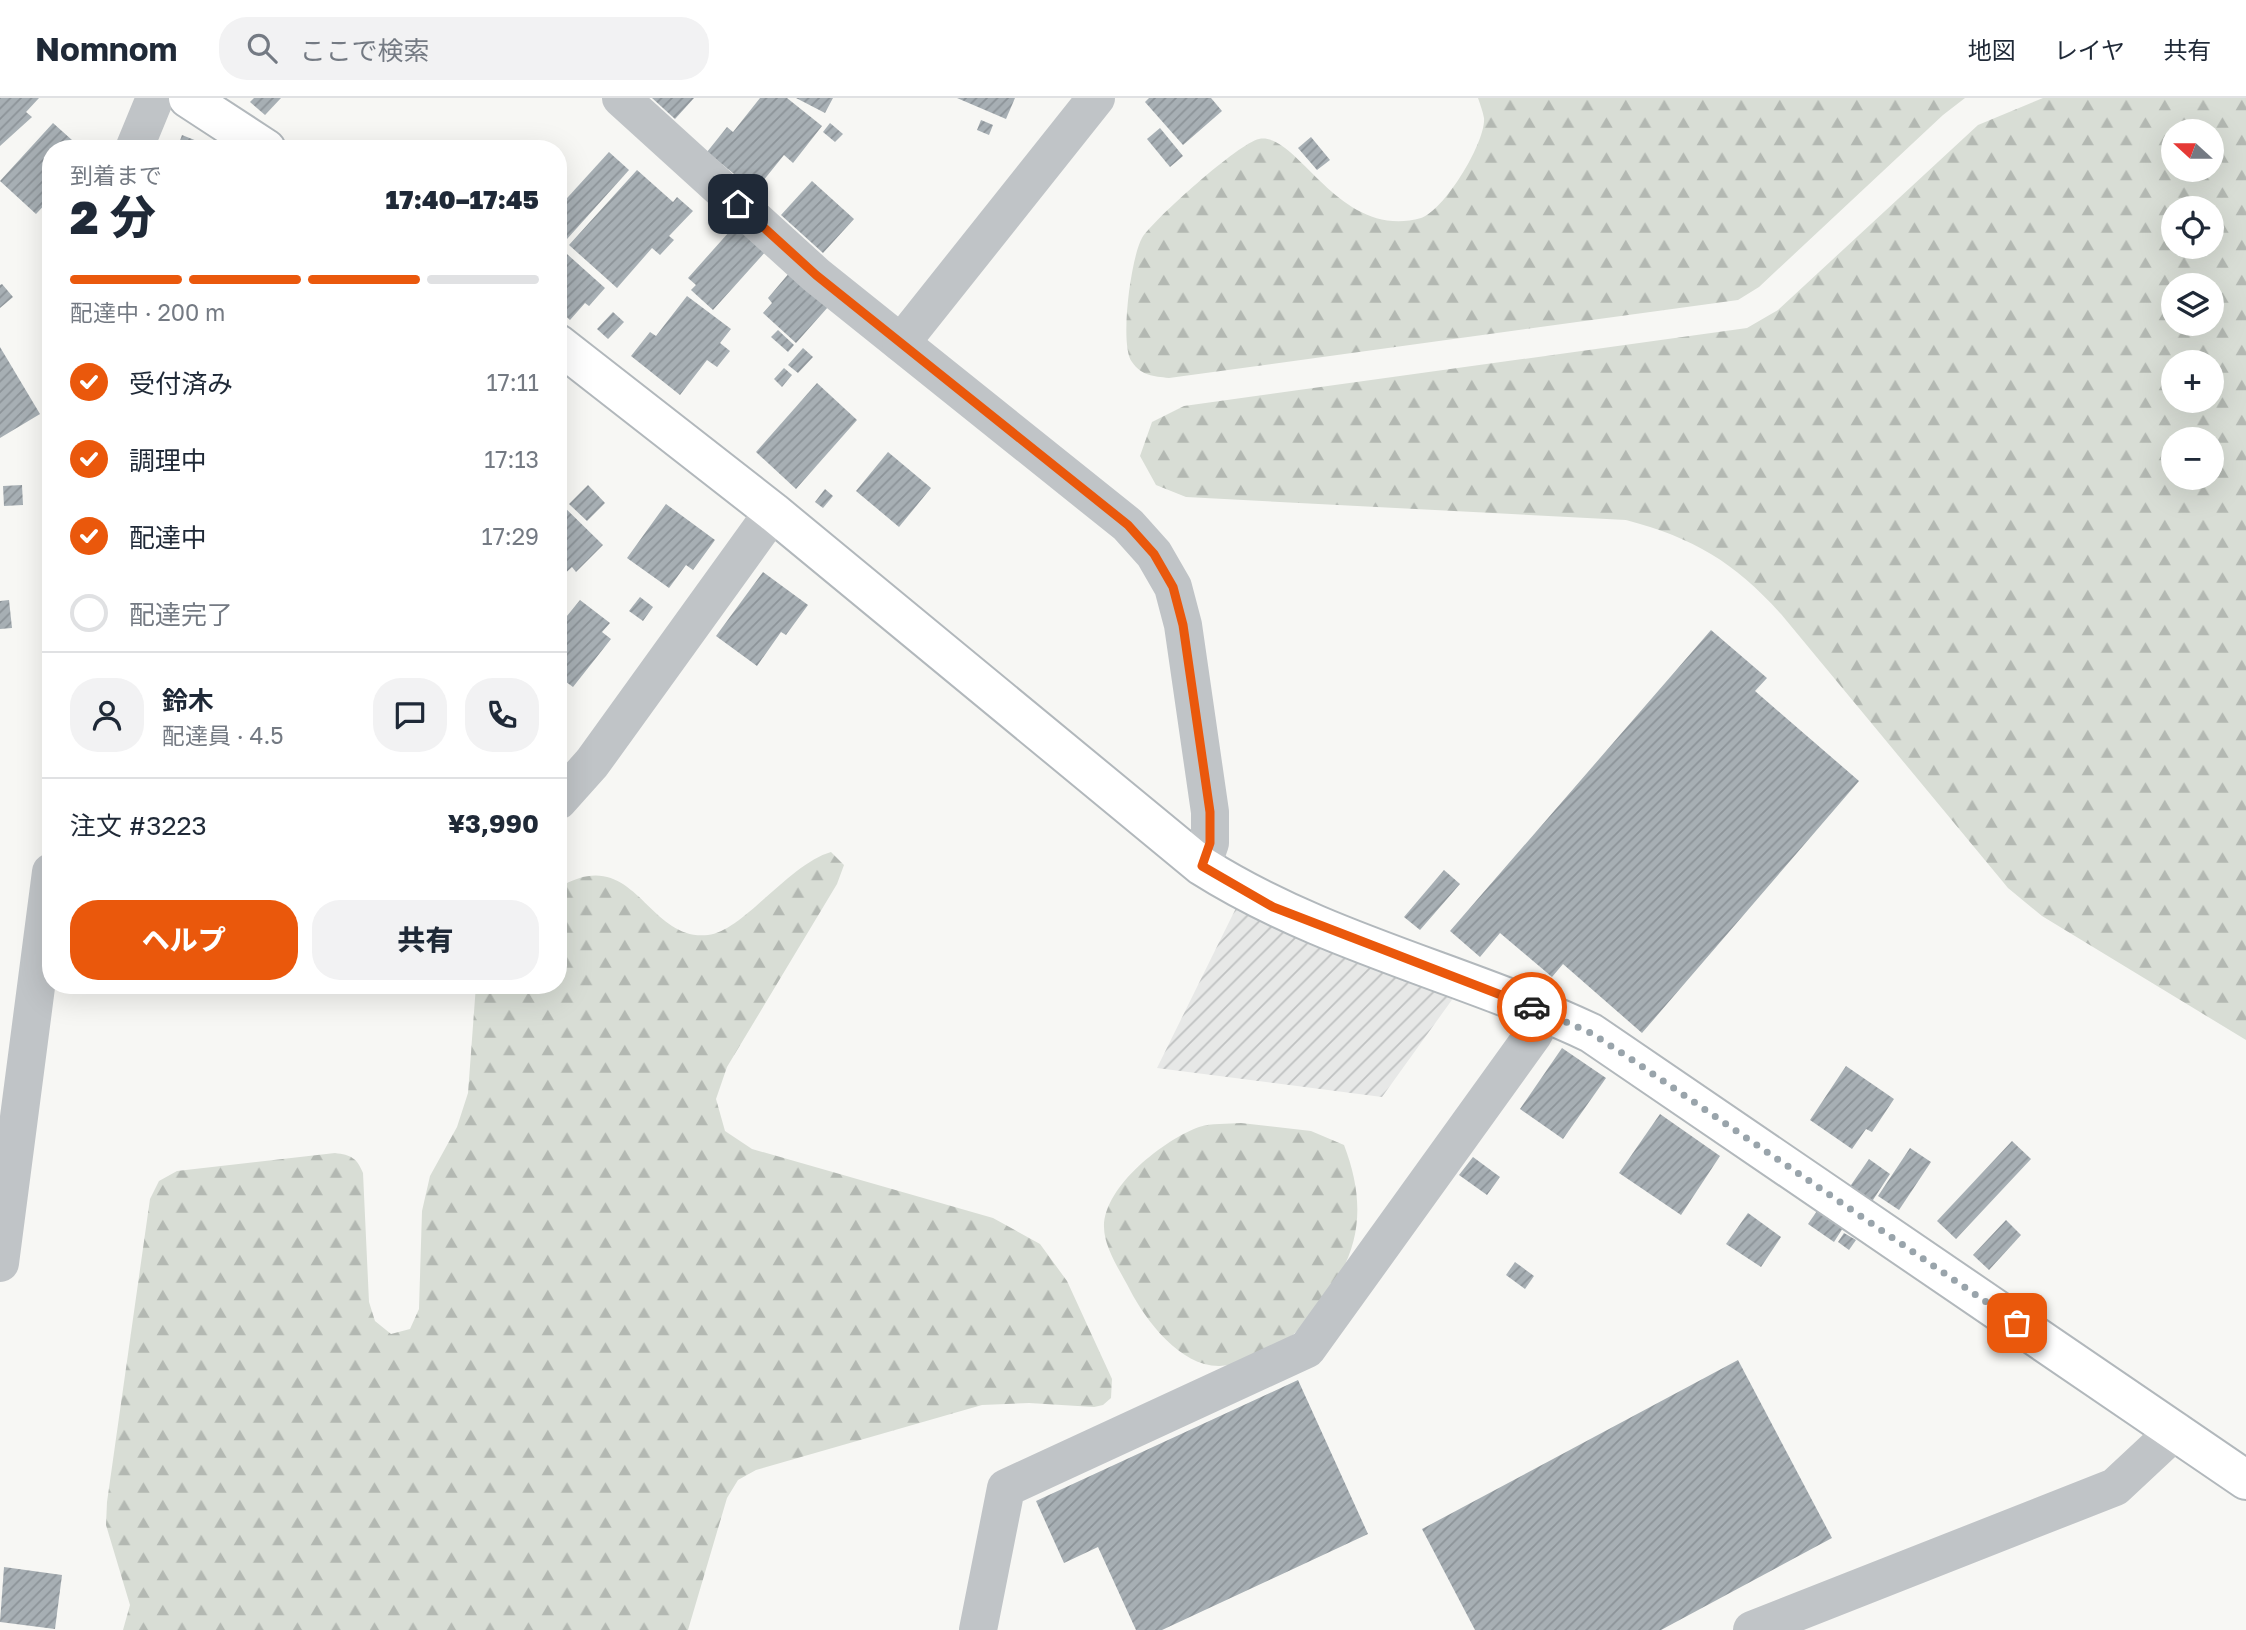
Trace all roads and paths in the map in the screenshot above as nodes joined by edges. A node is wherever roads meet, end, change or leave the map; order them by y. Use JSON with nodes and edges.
{"nodes":[{"id":1,"x":155,"y":98,"type":"edge"},
{"id":2,"x":188,"y":98,"type":"edge"},
{"id":3,"x":621,"y":98,"type":"edge"},
{"id":4,"x":1096,"y":98,"type":"edge"},
{"id":5,"x":138,"y":140,"type":"edge"},
{"id":6,"x":251,"y":140,"type":"edge"},
{"id":7,"x":901,"y":343,"type":"junction"},
{"id":8,"x":567,"y":351,"type":"edge"},
{"id":9,"x":773,"y":512,"type":"junction"},
{"id":10,"x":567,"y":790,"type":"edge"},
{"id":11,"x":1202,"y":866,"type":"junction"},
{"id":12,"x":42,"y":941,"type":"edge"},
{"id":13,"x":1546,"y":1012,"type":"junction"},
{"id":14,"x":0,"y":1263,"type":"edge"},
{"id":15,"x":2175,"y":1431,"type":"junction"},
{"id":16,"x":2246,"y":1480,"type":"edge"},
{"id":17,"x":978,"y":1630,"type":"edge"},
{"id":18,"x":1752,"y":1630,"type":"edge"}],
"edges":[{"from":1,"to":5,"type":"street"},
{"from":2,"to":6,"type":"street"},
{"from":3,"to":7,"type":"street"},
{"from":4,"to":7,"type":"street"},
{"from":7,"to":11,"type":"street"},
{"from":8,"to":9,"type":"street"},
{"from":9,"to":10,"type":"street"},
{"from":9,"to":11,"type":"street"},
{"from":11,"to":13,"type":"street"},
{"from":12,"to":14,"type":"street"},
{"from":13,"to":15,"type":"street"},
{"from":13,"to":17,"type":"street"},
{"from":15,"to":16,"type":"street"},
{"from":15,"to":18,"type":"street"}]}
